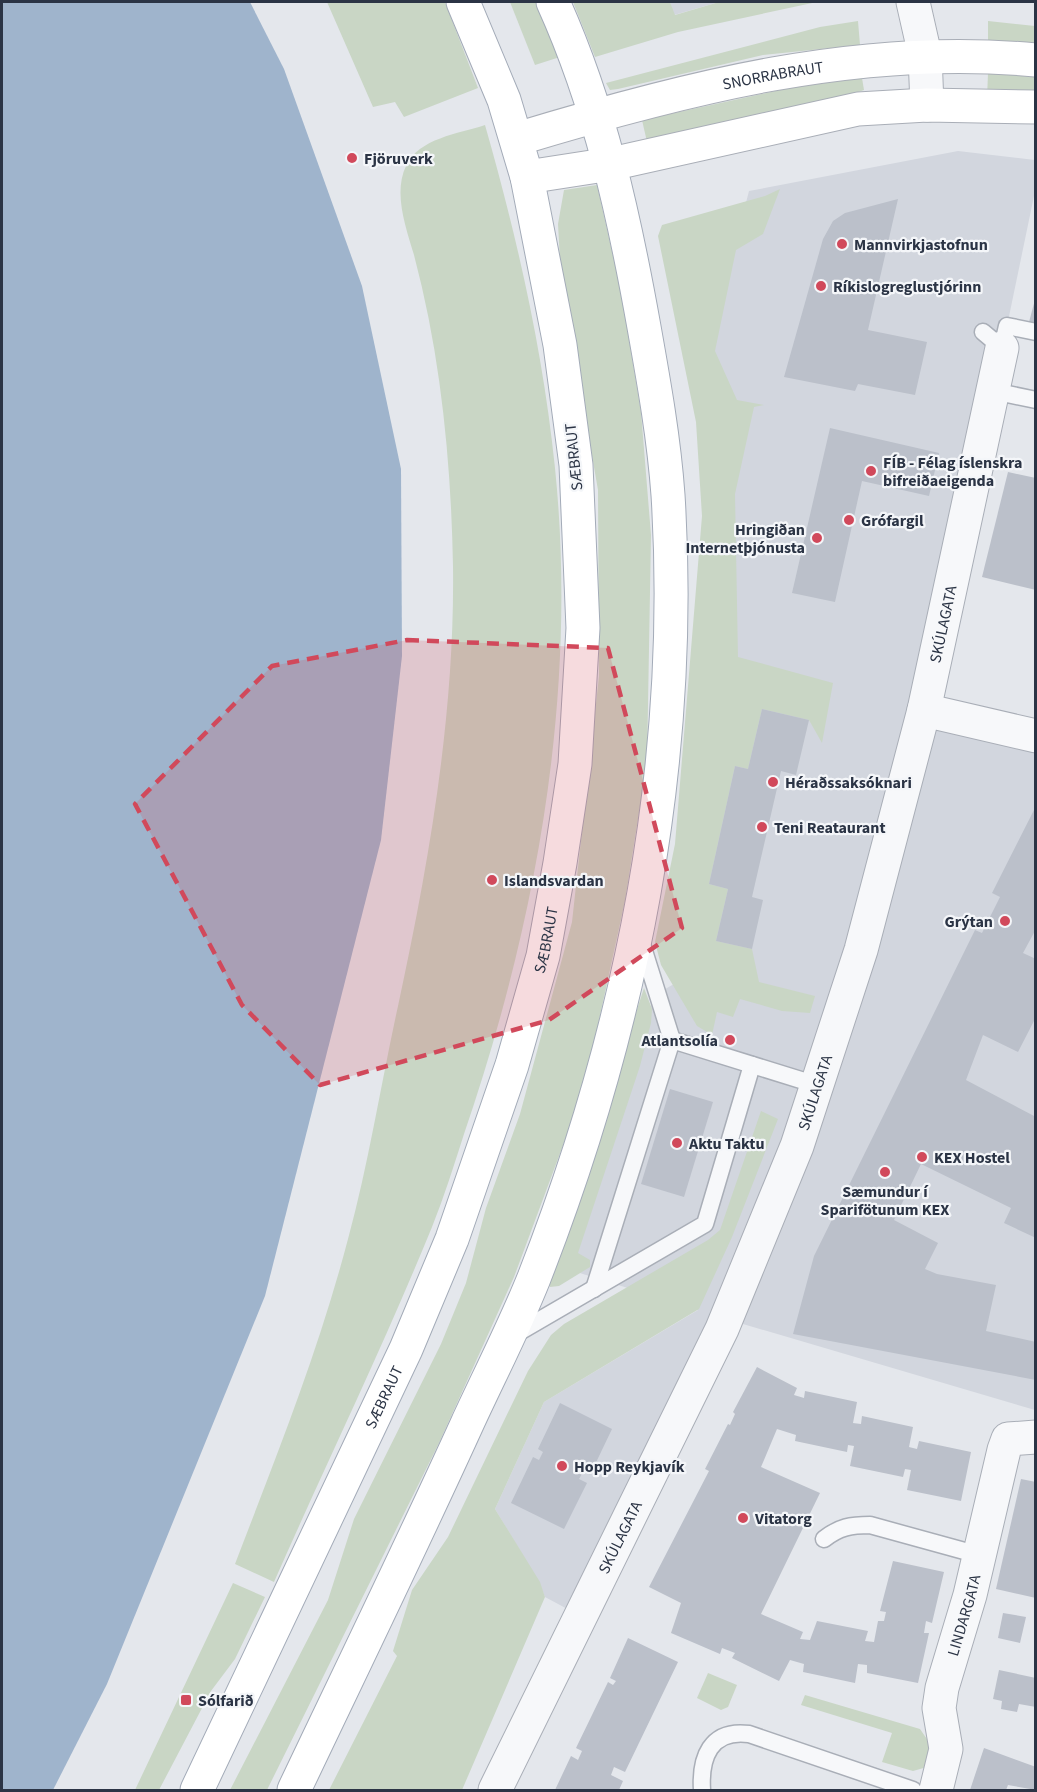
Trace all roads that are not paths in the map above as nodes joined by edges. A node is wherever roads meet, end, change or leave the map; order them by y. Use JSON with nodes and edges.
{"nodes":[{"id":1,"x":463,"y":2,"type":"edge"},
{"id":2,"x":553,"y":2,"type":"edge"},
{"id":3,"x":913,"y":2,"type":"edge"},
{"id":4,"x":925,"y":55,"type":"junction"},
{"id":5,"x":1035,"y":60,"type":"edge"},
{"id":6,"x":927,"y":105,"type":"junction"},
{"id":7,"x":1035,"y":107,"type":"edge"},
{"id":8,"x":597,"y":114,"type":"junction"},
{"id":9,"x":517,"y":139,"type":"junction"},
{"id":10,"x":611,"y":164,"type":"junction"},
{"id":11,"x":527,"y":177,"type":"junction"},
{"id":12,"x":1035,"y":332,"type":"edge"},
{"id":13,"x":992,"y":340,"type":"joint"},
{"id":14,"x":993,"y":391,"type":"junction"},
{"id":15,"x":1035,"y":400,"type":"edge"},
{"id":16,"x":924,"y":711,"type":"junction"},
{"id":17,"x":1035,"y":736,"type":"edge"},
{"id":18,"x":637,"y":928,"type":"junction"},
{"id":19,"x":672,"y":1040,"type":"junction"},
{"id":20,"x":752,"y":1065,"type":"junction"},
{"id":21,"x":817,"y":1084,"type":"junction"},
{"id":22,"x":594,"y":1289,"type":"junction"},
{"id":23,"x":506,"y":1340,"type":"junction"},
{"id":24,"x":1022,"y":1438,"type":"edge"},
{"id":25,"x":824,"y":1539,"type":"dead end"},
{"id":26,"x":979,"y":1555,"type":"junction"},
{"id":27,"x":197,"y":1791,"type":"edge"},
{"id":28,"x":294,"y":1791,"type":"edge"},
{"id":29,"x":495,"y":1791,"type":"edge"},
{"id":30,"x":702,"y":1791,"type":"edge"},
{"id":31,"x":913,"y":1791,"type":"edge"},
{"id":32,"x":936,"y":1791,"type":"edge"}],
"edges":[{"from":1,"to":9,"type":"main road","name":"SÆBRAUT"},
{"from":2,"to":8,"type":"main road"},
{"from":3,"to":4,"type":"street"},
{"from":4,"to":5,"type":"main road","name":"SNORRABRAUT"},
{"from":4,"to":6,"type":"street"},
{"from":4,"to":8,"type":"main road","name":"SNORRABRAUT"},
{"from":6,"to":7,"type":"main road"},
{"from":6,"to":10,"type":"main road"},
{"from":8,"to":9,"type":"main road","name":"SNORRABRAUT"},
{"from":8,"to":10,"type":"main road"},
{"from":9,"to":11,"type":"main road","name":"SÆBRAUT"},
{"from":10,"to":11,"type":"main road"},
{"from":10,"to":18,"type":"main road"},
{"from":11,"to":27,"type":"main road","name":"SÆBRAUT"},
{"from":12,"to":13,"type":"lane"},
{"from":13,"to":14,"type":"street","name":"SKÚLAGATA"},
{"from":14,"to":15,"type":"lane"},
{"from":14,"to":16,"type":"street","name":"SKÚLAGATA"},
{"from":16,"to":17,"type":"street"},
{"from":16,"to":21,"type":"street","name":"SKÚLAGATA"},
{"from":18,"to":19,"type":"lane"},
{"from":18,"to":23,"type":"main road"},
{"from":19,"to":20,"type":"lane"},
{"from":19,"to":22,"type":"lane"},
{"from":20,"to":21,"type":"lane"},
{"from":20,"to":22,"type":"lane"},
{"from":21,"to":29,"type":"street","name":"SKÚLAGATA"},
{"from":22,"to":23,"type":"lane"},
{"from":23,"to":28,"type":"main road"},
{"from":24,"to":26,"type":"street","name":"LINDARGATA"},
{"from":25,"to":26,"type":"lane"},
{"from":26,"to":32,"type":"street","name":"LINDARGATA"},
{"from":30,"to":31,"type":"lane"}]}
